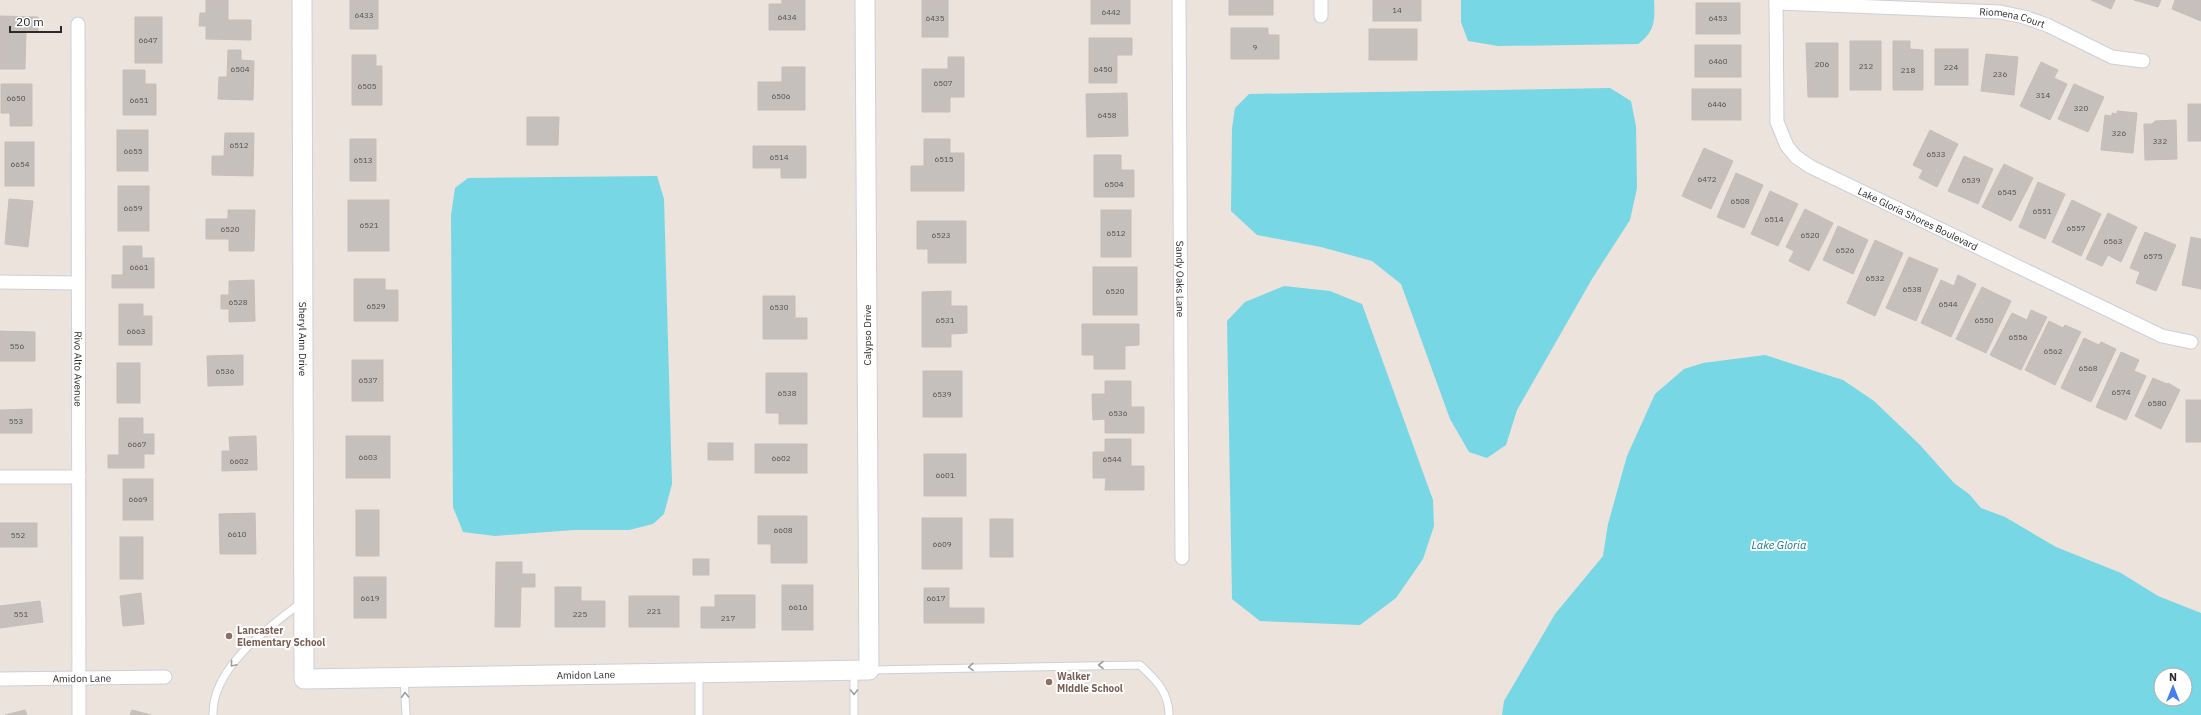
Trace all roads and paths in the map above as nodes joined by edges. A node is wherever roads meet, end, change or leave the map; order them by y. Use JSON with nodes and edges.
{"nodes":[{"id":1,"x":302,"y":0,"type":"edge"},
{"id":2,"x":865,"y":0,"type":"edge"},
{"id":3,"x":1179,"y":0,"type":"edge"},
{"id":4,"x":1321,"y":0,"type":"edge"},
{"id":5,"x":1776,"y":2,"type":"edge"},
{"id":6,"x":1321,"y":16,"type":"dead end"},
{"id":7,"x":78,"y":24,"type":"dead end"},
{"id":8,"x":2144,"y":60,"type":"dead end"},
{"id":9,"x":0,"y":282,"type":"edge"},
{"id":10,"x":78,"y":283,"type":"junction"},
{"id":11,"x":2190,"y":342,"type":"dead end"},
{"id":12,"x":0,"y":477,"type":"edge"},
{"id":13,"x":79,"y":477,"type":"junction"},
{"id":14,"x":1182,"y":558,"type":"dead end"},
{"id":15,"x":304,"y":600,"type":"junction"},
{"id":16,"x":861,"y":670,"type":"junction"},
{"id":17,"x":699,"y":672,"type":"junction"},
{"id":18,"x":165,"y":677,"type":"dead end"},
{"id":19,"x":404,"y":677,"type":"junction"},
{"id":20,"x":78,"y":678,"type":"junction"},
{"id":21,"x":0,"y":679,"type":"edge"},
{"id":22,"x":304,"y":679,"type":"joint"},
{"id":23,"x":79,"y":715,"type":"edge"},
{"id":24,"x":213,"y":715,"type":"edge"},
{"id":25,"x":406,"y":715,"type":"edge"},
{"id":26,"x":699,"y":715,"type":"edge"},
{"id":27,"x":854,"y":715,"type":"edge"},
{"id":28,"x":1168,"y":715,"type":"edge"}],
"edges":[{"from":1,"to":15,"type":"street","name":"Sheryl Ann Drive"},
{"from":2,"to":16,"type":"street","name":"Calypso Drive"},
{"from":3,"to":14,"type":"street","name":"Sandy Oaks Lane"},
{"from":4,"to":6,"type":"street"},
{"from":5,"to":8,"type":"street","name":"Riomena Court"},
{"from":5,"to":11,"type":"street","name":"Lake Gloria Shores Boulevard"},
{"from":7,"to":10,"type":"street","name":"Rivo Alto Avenue"},
{"from":9,"to":10,"type":"street"},
{"from":10,"to":13,"type":"street","name":"Rivo Alto Avenue"},
{"from":12,"to":13,"type":"street"},
{"from":13,"to":20,"type":"street","name":"Rivo Alto Avenue"},
{"from":15,"to":22,"type":"street","name":"Sheryl Ann Drive"},
{"from":15,"to":24,"type":"lane","one_way":true},
{"from":16,"to":17,"type":"street","name":"Amidon Lane"},
{"from":16,"to":27,"type":"lane","one_way":true},
{"from":28,"to":16,"type":"lane","one_way":true},
{"from":17,"to":19,"type":"street","name":"Amidon Lane"},
{"from":17,"to":26,"type":"lane"},
{"from":18,"to":20,"type":"street","name":"Amidon Lane"},
{"from":19,"to":22,"type":"street","name":"Amidon Lane"},
{"from":25,"to":19,"type":"lane","one_way":true},
{"from":20,"to":21,"type":"street","name":"Amidon Lane"},
{"from":20,"to":23,"type":"street","name":"Rivo Alto Avenue"}]}
